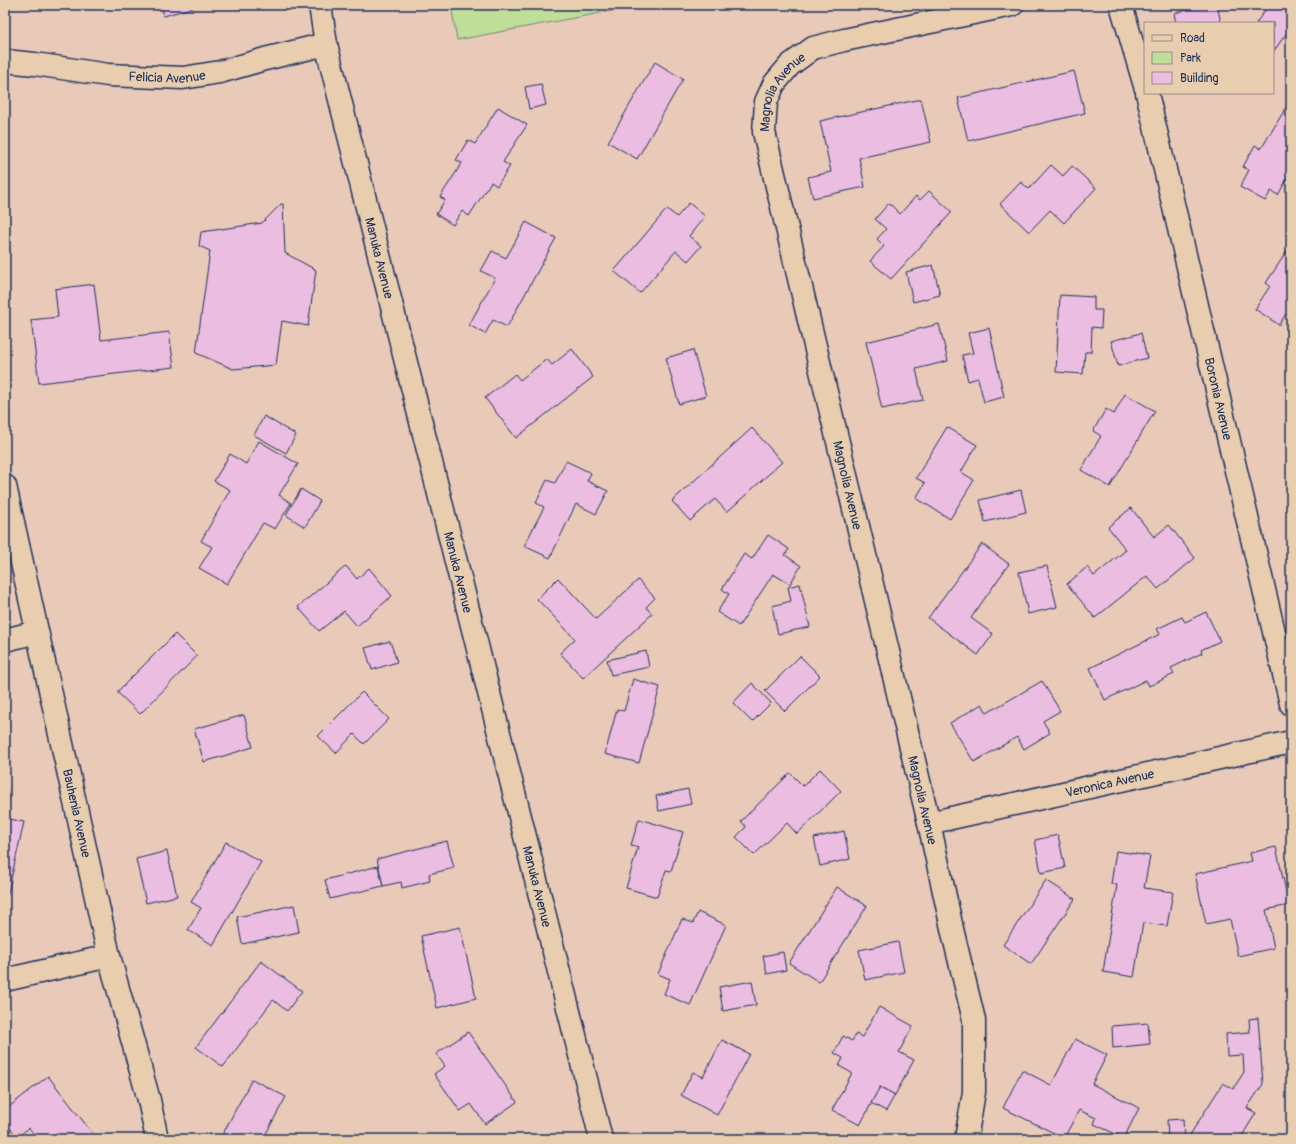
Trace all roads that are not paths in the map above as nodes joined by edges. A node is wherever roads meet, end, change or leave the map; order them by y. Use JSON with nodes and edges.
{"nodes":[{"id":1,"x":320,"y":5,"type":"edge"},
{"id":2,"x":1012,"y":5,"type":"edge"},
{"id":3,"x":1121,"y":5,"type":"edge"},
{"id":4,"x":326,"y":44,"type":"junction"},
{"id":5,"x":5,"y":61,"type":"edge"},
{"id":6,"x":1144,"y":83,"type":"edge"},
{"id":7,"x":1147,"y":94,"type":"edge"},
{"id":8,"x":5,"y":486,"type":"edge"},
{"id":9,"x":37,"y":632,"type":"junction"},
{"id":10,"x":5,"y":640,"type":"edge"},
{"id":11,"x":1291,"y":704,"type":"edge"},
{"id":12,"x":1291,"y":742,"type":"edge"},
{"id":13,"x":928,"y":823,"type":"junction"},
{"id":14,"x":109,"y":956,"type":"junction"},
{"id":15,"x":5,"y":980,"type":"edge"},
{"id":16,"x":156,"y":1139,"type":"edge"},
{"id":17,"x":601,"y":1139,"type":"edge"},
{"id":18,"x":966,"y":1139,"type":"edge"}],
"edges":[{"from":1,"to":4,"type":"street","name":"Manuka Avenue"},
{"from":2,"to":13,"type":"street","name":"Magnolia Avenue"},
{"from":3,"to":6,"type":"street"},
{"from":4,"to":5,"type":"street","name":"Felicia Avenue"},
{"from":4,"to":17,"type":"street","name":"Manuka Avenue"},
{"from":7,"to":11,"type":"street","name":"Boronia Avenue"},
{"from":8,"to":9,"type":"street","name":"Bauhenia Avenue"},
{"from":9,"to":10,"type":"street"},
{"from":9,"to":14,"type":"street","name":"Bauhenia Avenue"},
{"from":12,"to":13,"type":"street","name":"Veronica Avenue"},
{"from":13,"to":18,"type":"street","name":"Magnolia Avenue"},
{"from":14,"to":15,"type":"street"},
{"from":14,"to":16,"type":"street","name":"Bauhenia Avenue"}]}
